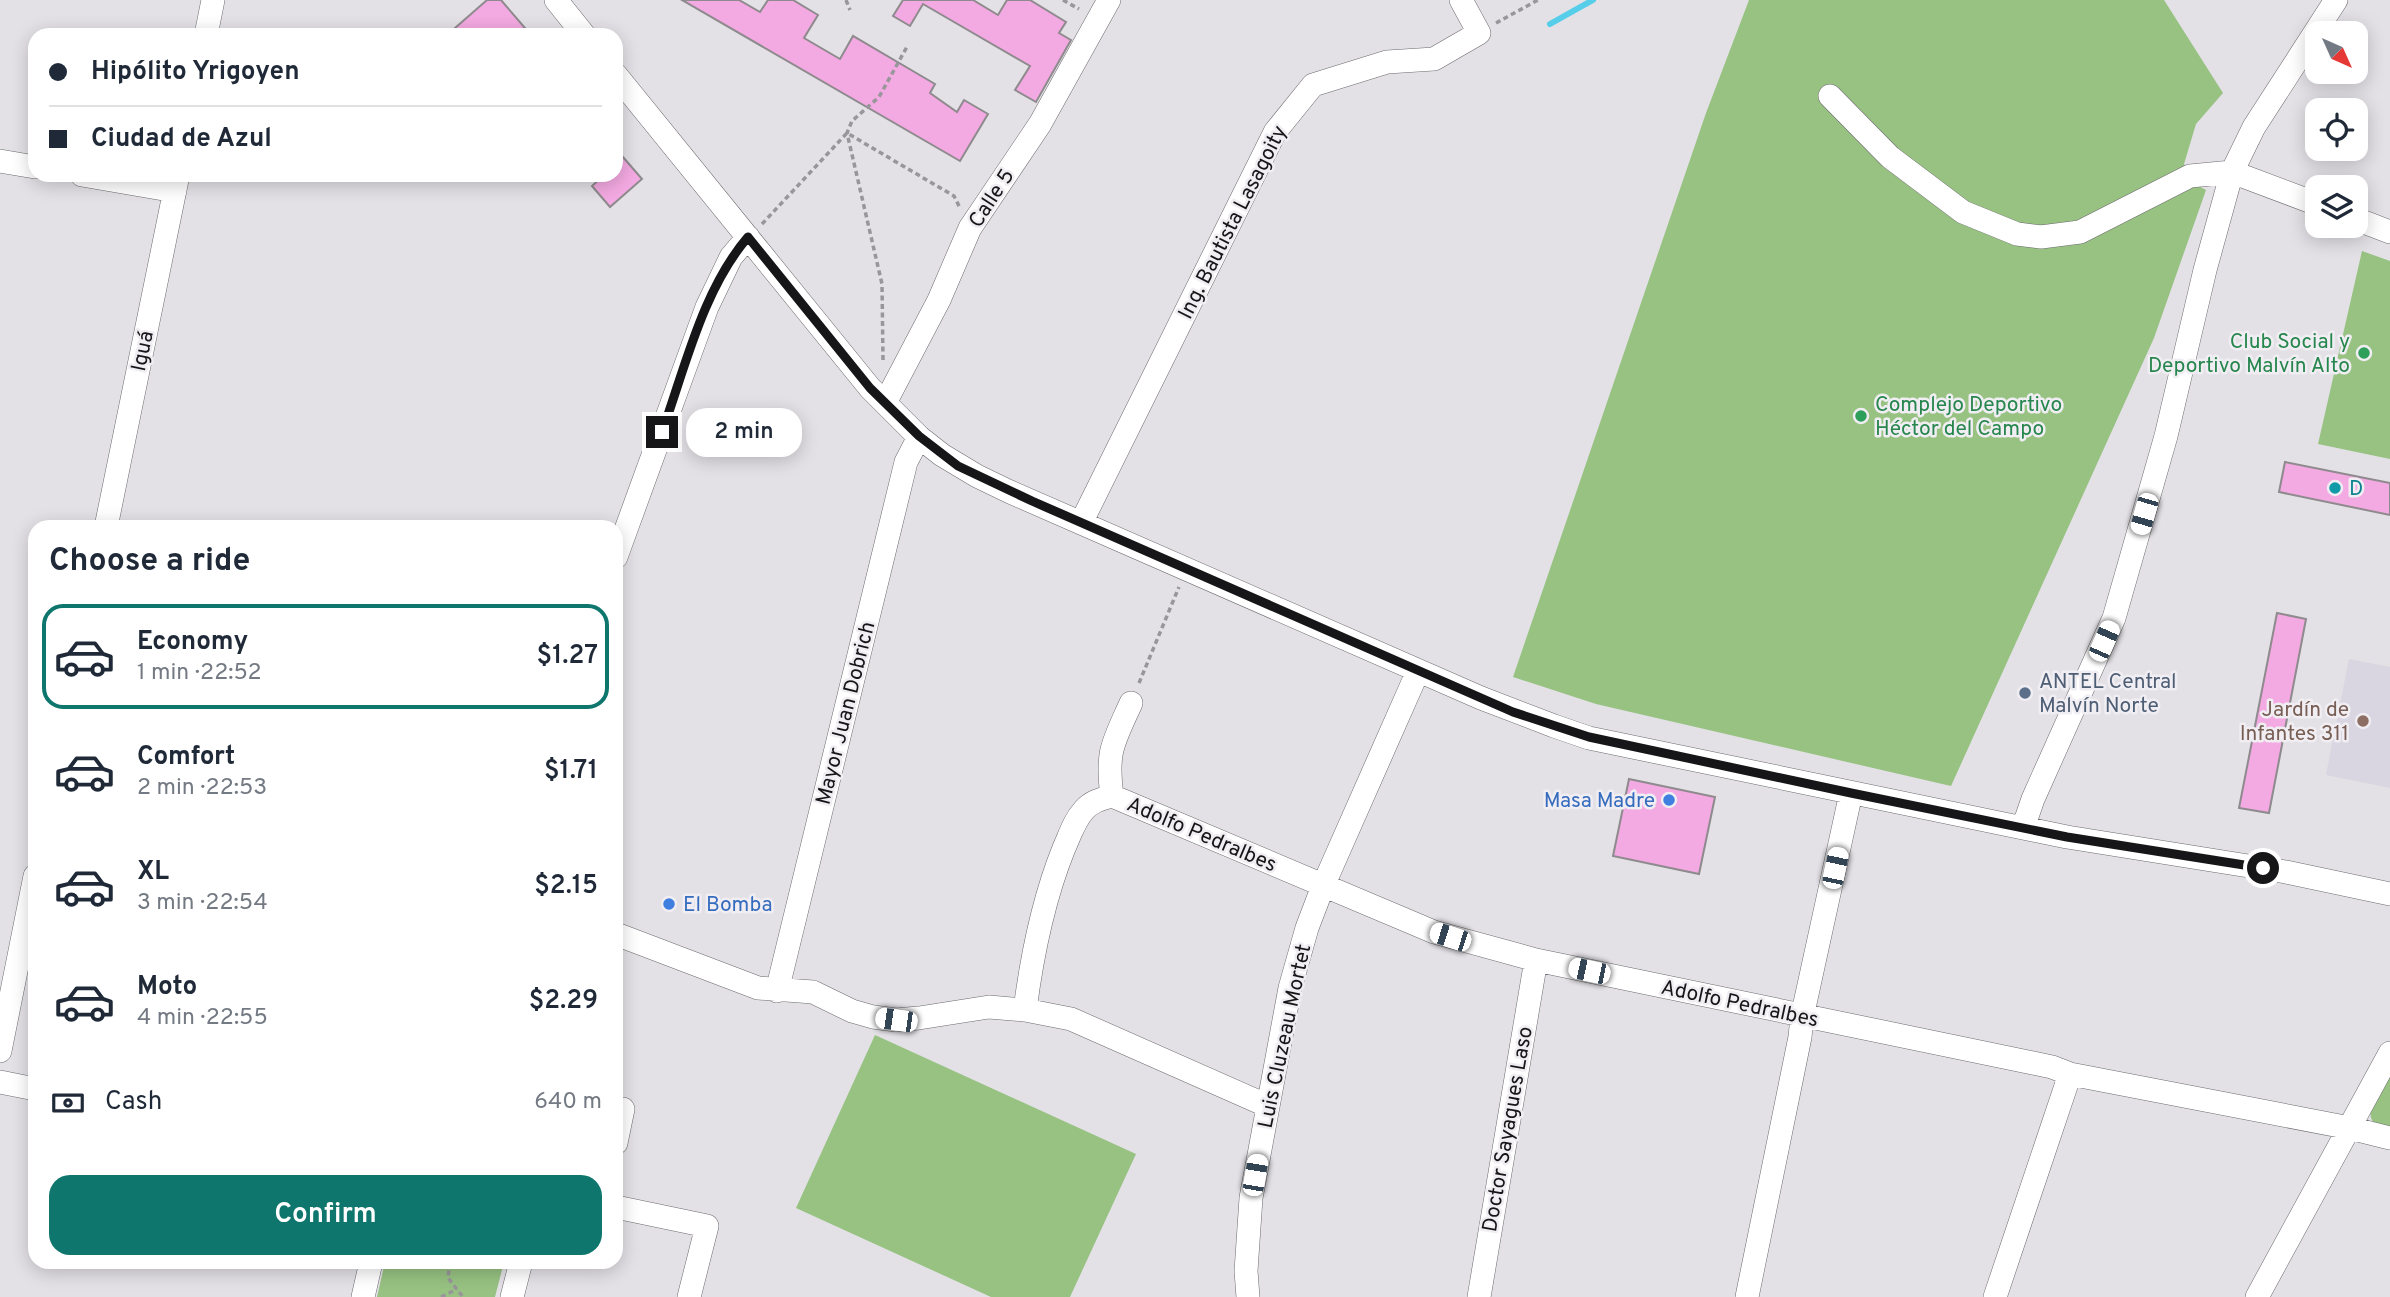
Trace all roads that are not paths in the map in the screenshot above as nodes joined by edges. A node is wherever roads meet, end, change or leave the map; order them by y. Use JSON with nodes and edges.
{"nodes":[{"id":1,"x":213,"y":0,"type":"edge"},
{"id":2,"x":556,"y":0,"type":"edge"},
{"id":3,"x":1109,"y":0,"type":"edge"},
{"id":4,"x":1461,"y":0,"type":"edge"},
{"id":5,"x":2336,"y":0,"type":"edge"},
{"id":6,"x":207,"y":28,"type":"edge"},
{"id":7,"x":578,"y":28,"type":"edge"},
{"id":8,"x":623,"y":84,"type":"edge"},
{"id":9,"x":1830,"y":96,"type":"dead end"},
{"id":10,"x":0,"y":161,"type":"edge"},
{"id":11,"x":28,"y":166,"type":"edge"},
{"id":12,"x":2232,"y":172,"type":"junction"},
{"id":13,"x":176,"y":183,"type":"edge"},
{"id":14,"x":2305,"y":199,"type":"edge"},
{"id":15,"x":2368,"y":224,"type":"edge"},
{"id":16,"x":2390,"y":232,"type":"edge"},
{"id":17,"x":748,"y":237,"type":"junction"},
{"id":18,"x":890,"y":393,"type":"junction"},
{"id":19,"x":919,"y":436,"type":"junction"},
{"id":20,"x":107,"y":520,"type":"edge"},
{"id":21,"x":1081,"y":523,"type":"junction"},
{"id":22,"x":623,"y":538,"type":"edge"},
{"id":23,"x":1418,"y":671,"type":"junction"},
{"id":24,"x":1131,"y":703,"type":"road end"},
{"id":25,"x":1851,"y":793,"type":"junction"},
{"id":26,"x":1112,"y":796,"type":"junction"},
{"id":27,"x":2024,"y":828,"type":"junction"},
{"id":28,"x":1323,"y":886,"type":"junction"},
{"id":29,"x":2390,"y":894,"type":"edge"},
{"id":30,"x":28,"y":911,"type":"edge"},
{"id":31,"x":623,"y":937,"type":"edge"},
{"id":32,"x":1536,"y":960,"type":"junction"},
{"id":33,"x":777,"y":991,"type":"junction"},
{"id":34,"x":1026,"y":1010,"type":"junction"},
{"id":35,"x":1802,"y":1017,"type":"junction"},
{"id":36,"x":0,"y":1051,"type":"edge"},
{"id":37,"x":2390,"y":1053,"type":"edge"},
{"id":38,"x":2070,"y":1074,"type":"junction"},
{"id":39,"x":0,"y":1082,"type":"edge"},
{"id":40,"x":28,"y":1088,"type":"edge"},
{"id":41,"x":1268,"y":1106,"type":"junction"},
{"id":42,"x":2350,"y":1128,"type":"junction"},
{"id":43,"x":2390,"y":1139,"type":"edge"},
{"id":44,"x":623,"y":1208,"type":"edge"},
{"id":45,"x":369,"y":1269,"type":"edge"},
{"id":46,"x":519,"y":1269,"type":"edge"},
{"id":47,"x":363,"y":1297,"type":"edge"},
{"id":48,"x":512,"y":1297,"type":"edge"},
{"id":49,"x":690,"y":1297,"type":"edge"},
{"id":50,"x":1248,"y":1297,"type":"edge"},
{"id":51,"x":1479,"y":1297,"type":"edge"},
{"id":52,"x":1747,"y":1297,"type":"edge"},
{"id":53,"x":1995,"y":1297,"type":"edge"},
{"id":54,"x":2258,"y":1297,"type":"edge"}],
"edges":[{"from":1,"to":6,"type":"street"},
{"from":2,"to":7,"type":"street"},
{"from":3,"to":18,"type":"street","name":"Calle 5"},
{"from":4,"to":21,"type":"street","name":"Ing. Bautista Lasagoity"},
{"from":5,"to":12,"type":"street"},
{"from":8,"to":17,"type":"street"},
{"from":9,"to":12,"type":"street"},
{"from":10,"to":11,"type":"street"},
{"from":12,"to":14,"type":"street"},
{"from":12,"to":27,"type":"street"},
{"from":13,"to":20,"type":"street","name":"Iguá"},
{"from":15,"to":16,"type":"street"},
{"from":17,"to":18,"type":"street"},
{"from":17,"to":22,"type":"street"},
{"from":18,"to":19,"type":"street"},
{"from":19,"to":21,"type":"street"},
{"from":19,"to":33,"type":"street","name":"Mayor Juan Dobrich"},
{"from":21,"to":23,"type":"street"},
{"from":23,"to":25,"type":"street"},
{"from":23,"to":28,"type":"street","name":"Luis Cluzeau Mortet"},
{"from":24,"to":26,"type":"street"},
{"from":25,"to":27,"type":"street"},
{"from":25,"to":35,"type":"street"},
{"from":26,"to":28,"type":"street","name":"Adolfo Pedralbes"},
{"from":26,"to":34,"type":"street"},
{"from":27,"to":29,"type":"street"},
{"from":28,"to":32,"type":"street","name":"Adolfo Pedralbes"},
{"from":28,"to":41,"type":"street","name":"Luis Cluzeau Mortet"},
{"from":30,"to":36,"type":"street"},
{"from":31,"to":33,"type":"street"},
{"from":32,"to":35,"type":"street","name":"Adolfo Pedralbes"},
{"from":32,"to":51,"type":"street","name":"Doctor Sayagues Laso"},
{"from":33,"to":34,"type":"street"},
{"from":34,"to":41,"type":"street"},
{"from":35,"to":38,"type":"street","name":"Adolfo Pedralbes"},
{"from":35,"to":52,"type":"street"},
{"from":37,"to":42,"type":"street"},
{"from":38,"to":42,"type":"street","name":"Adolfo Pedralbes"},
{"from":38,"to":53,"type":"street"},
{"from":39,"to":40,"type":"street"},
{"from":41,"to":50,"type":"street","name":"Luis Cluzeau Mortet"},
{"from":42,"to":43,"type":"street","name":"Adolfo Pedralbes"},
{"from":42,"to":54,"type":"street"},
{"from":44,"to":49,"type":"street"},
{"from":45,"to":47,"type":"street"},
{"from":46,"to":48,"type":"street"}]}
